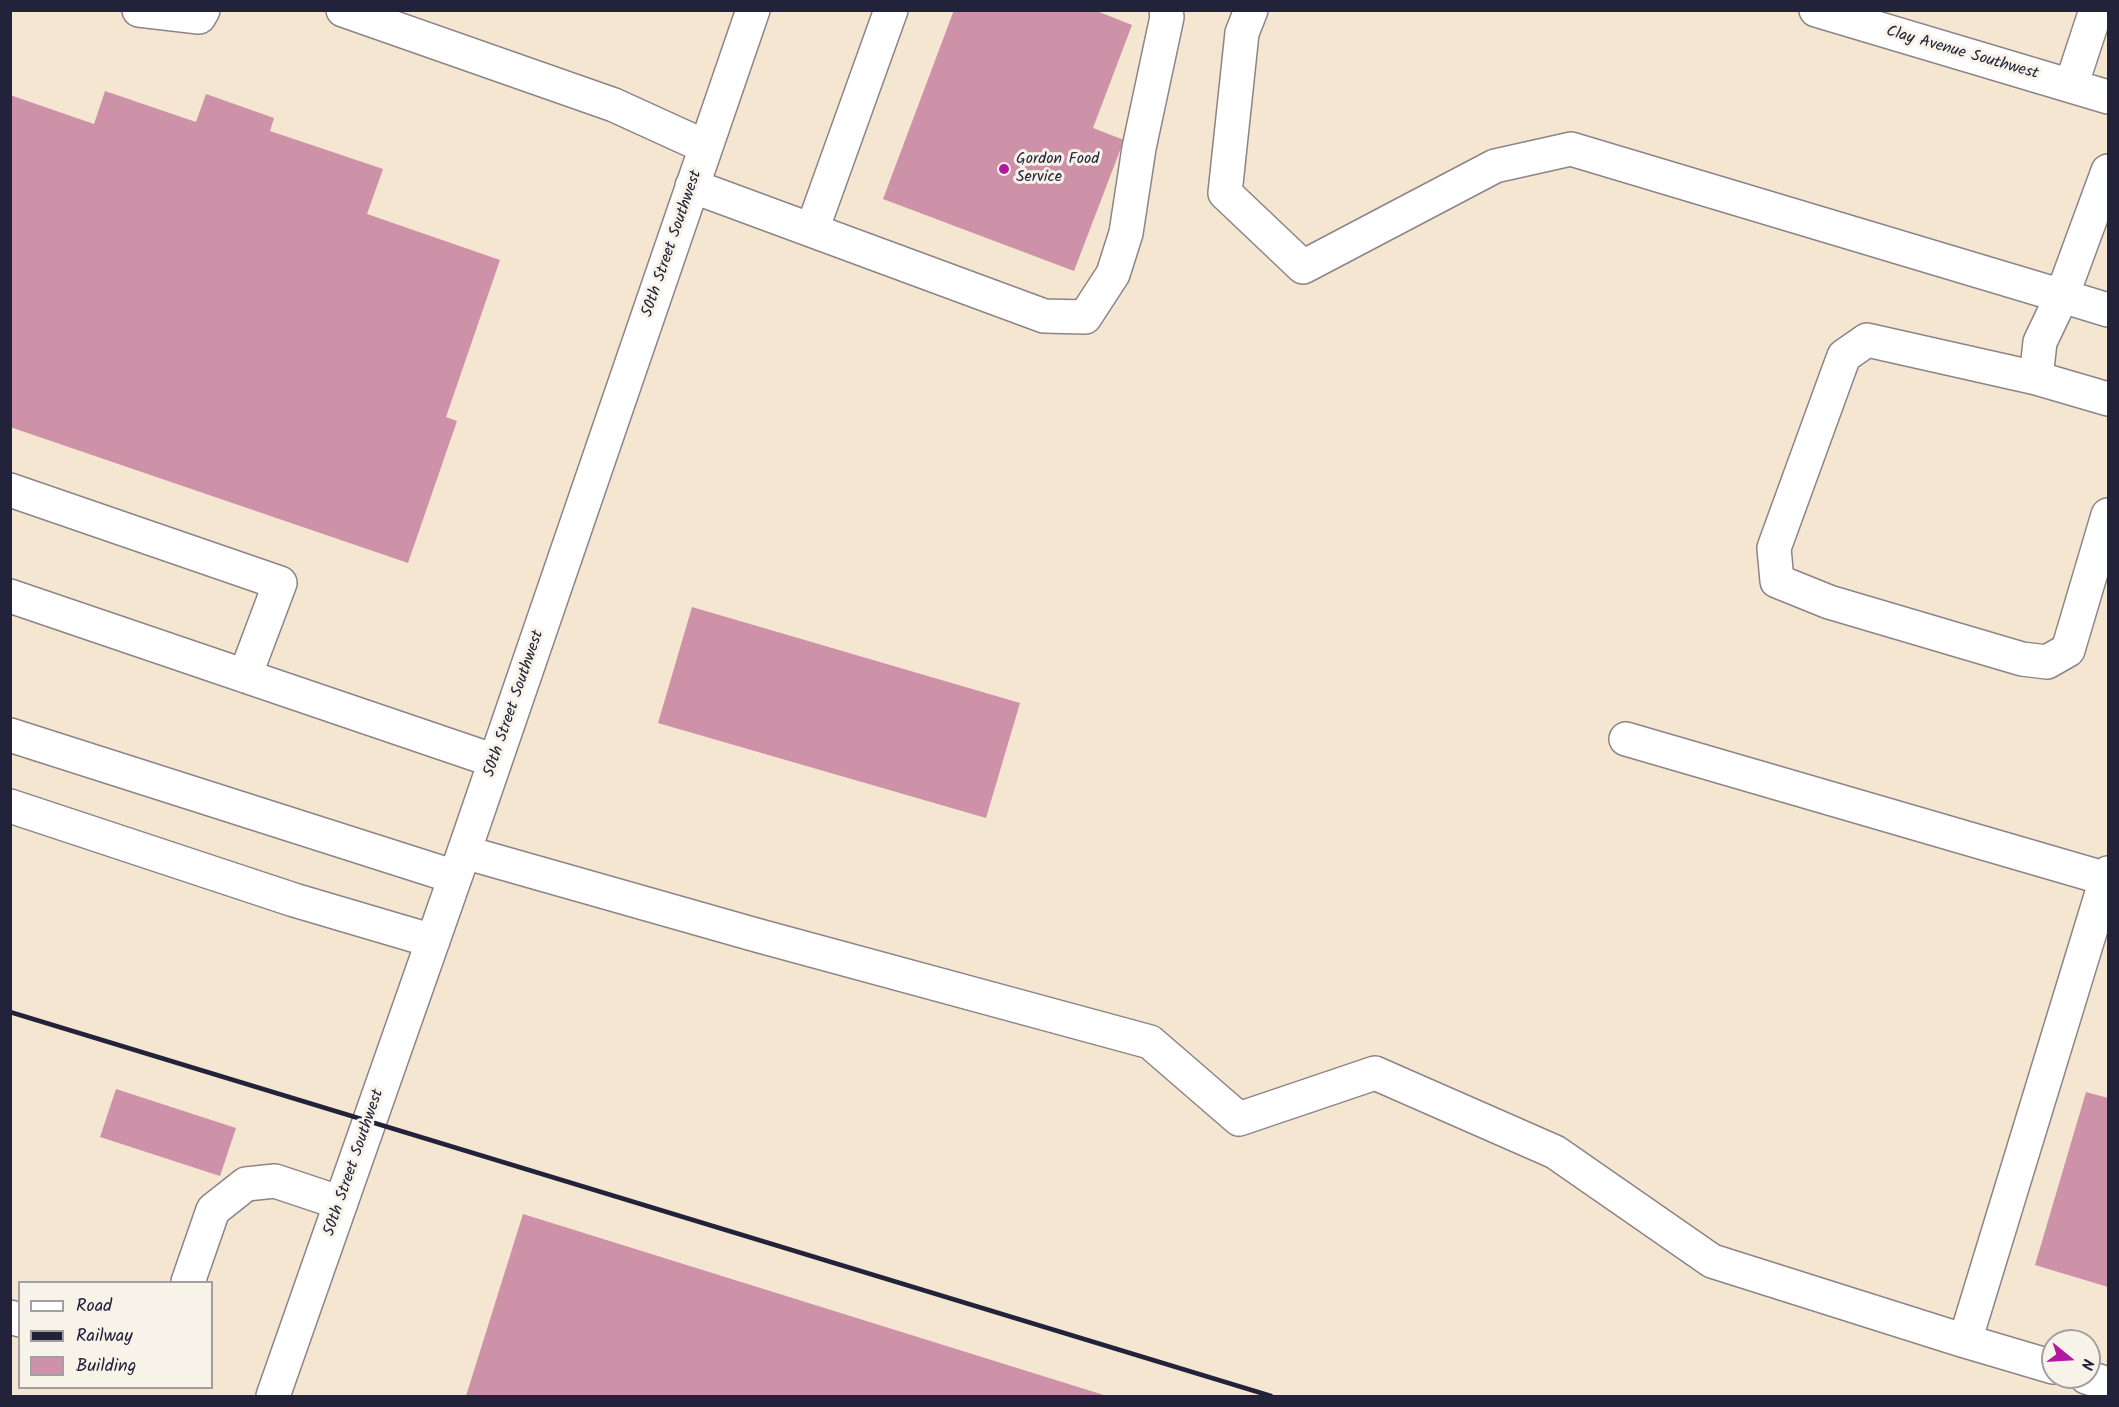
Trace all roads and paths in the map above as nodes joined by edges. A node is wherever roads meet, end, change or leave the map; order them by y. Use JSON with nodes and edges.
{"nodes":[{"id":1,"x":139,"y":10,"type":"edge"},
{"id":2,"x":203,"y":10,"type":"edge"},
{"id":3,"x":343,"y":10,"type":"edge"},
{"id":4,"x":753,"y":10,"type":"edge"},
{"id":5,"x":891,"y":10,"type":"edge"},
{"id":6,"x":1166,"y":10,"type":"edge"},
{"id":7,"x":1251,"y":10,"type":"edge"},
{"id":8,"x":1816,"y":10,"type":"edge"},
{"id":9,"x":2096,"y":10,"type":"edge"},
{"id":10,"x":2071,"y":86,"type":"junction"},
{"id":11,"x":2109,"y":96,"type":"edge"},
{"id":12,"x":706,"y":147,"type":"junction"},
{"id":13,"x":2109,"y":171,"type":"edge"},
{"id":14,"x":692,"y":186,"type":"junction"},
{"id":15,"x":812,"y":231,"type":"junction"},
{"id":16,"x":2062,"y":296,"type":"junction"},
{"id":17,"x":2109,"y":310,"type":"edge"},
{"id":18,"x":2036,"y":378,"type":"junction"},
{"id":19,"x":2109,"y":399,"type":"edge"},
{"id":20,"x":10,"y":489,"type":"edge"},
{"id":21,"x":2109,"y":515,"type":"edge"},
{"id":22,"x":10,"y":596,"type":"edge"},
{"id":23,"x":245,"y":676,"type":"junction"},
{"id":24,"x":10,"y":735,"type":"edge"},
{"id":25,"x":1626,"y":739,"type":"dead end"},
{"id":26,"x":495,"y":761,"type":"junction"},
{"id":27,"x":10,"y":807,"type":"edge"},
{"id":28,"x":460,"y":864,"type":"junction"},
{"id":29,"x":2108,"y":876,"type":"edge"},
{"id":30,"x":433,"y":941,"type":"junction"},
{"id":31,"x":341,"y":1203,"type":"junction"},
{"id":32,"x":188,"y":1281,"type":"edge"},
{"id":33,"x":1965,"y":1341,"type":"junction"},
{"id":34,"x":2041,"y":1363,"type":"edge"},
{"id":35,"x":273,"y":1396,"type":"edge"}],
"edges":[{"from":1,"to":2,"type":"street"},
{"from":3,"to":12,"type":"street"},
{"from":4,"to":12,"type":"street","name":"50th Street Southwest"},
{"from":5,"to":15,"type":"street"},
{"from":6,"to":15,"type":"street"},
{"from":7,"to":16,"type":"street"},
{"from":8,"to":10,"type":"street","name":"Clay Avenue Southwest"},
{"from":9,"to":10,"type":"street"},
{"from":10,"to":11,"type":"street","name":"Clay Avenue Southwest"},
{"from":12,"to":14,"type":"street","name":"50th Street Southwest"},
{"from":13,"to":16,"type":"street"},
{"from":14,"to":15,"type":"street"},
{"from":14,"to":26,"type":"street","name":"50th Street Southwest"},
{"from":16,"to":17,"type":"street"},
{"from":16,"to":18,"type":"street"},
{"from":18,"to":19,"type":"street"},
{"from":18,"to":21,"type":"street"},
{"from":20,"to":23,"type":"street"},
{"from":22,"to":23,"type":"street"},
{"from":23,"to":26,"type":"street"},
{"from":24,"to":28,"type":"street"},
{"from":25,"to":29,"type":"street"},
{"from":26,"to":28,"type":"street","name":"50th Street Southwest"},
{"from":27,"to":30,"type":"street"},
{"from":28,"to":30,"type":"street","name":"50th Street Southwest"},
{"from":28,"to":33,"type":"street"},
{"from":29,"to":33,"type":"street"},
{"from":30,"to":31,"type":"street","name":"50th Street Southwest"},
{"from":31,"to":32,"type":"street"},
{"from":31,"to":35,"type":"street","name":"50th Street Southwest"},
{"from":33,"to":34,"type":"street"}]}
